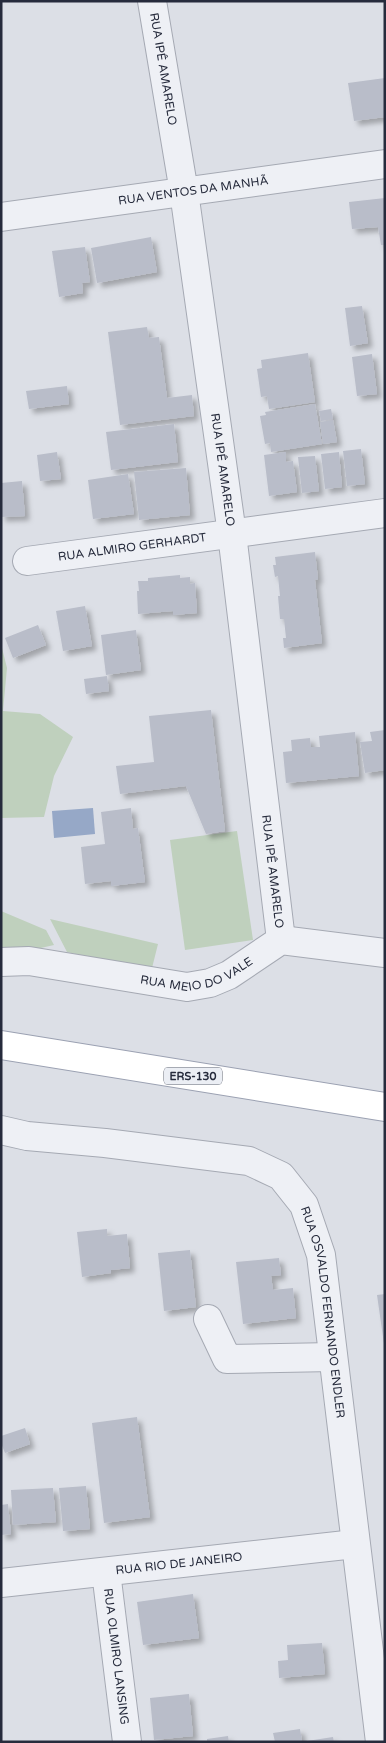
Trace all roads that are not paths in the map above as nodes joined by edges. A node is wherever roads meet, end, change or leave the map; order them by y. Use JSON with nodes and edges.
{"nodes":[{"id":1,"x":152,"y":1,"type":"edge"},
{"id":2,"x":385,"y":164,"type":"edge"},
{"id":3,"x":184,"y":192,"type":"junction"},
{"id":4,"x":1,"y":217,"type":"edge"},
{"id":5,"x":385,"y":513,"type":"edge"},
{"id":6,"x":232,"y":534,"type":"junction"},
{"id":7,"x":27,"y":561,"type":"dead end"},
{"id":8,"x":282,"y":940,"type":"junction"},
{"id":9,"x":385,"y":953,"type":"edge"},
{"id":10,"x":1,"y":962,"type":"edge"},
{"id":11,"x":1,"y":1045,"type":"edge"},
{"id":12,"x":385,"y":1107,"type":"edge"},
{"id":13,"x":1,"y":1130,"type":"edge"},
{"id":14,"x":208,"y":1319,"type":"dead end"},
{"id":15,"x":333,"y":1357,"type":"junction"},
{"id":16,"x":355,"y":1544,"type":"junction"},
{"id":17,"x":106,"y":1572,"type":"junction"},
{"id":18,"x":1,"y":1584,"type":"edge"},
{"id":19,"x":127,"y":1742,"type":"edge"},
{"id":20,"x":380,"y":1742,"type":"edge"}],
"edges":[{"from":1,"to":3,"type":"street","name":"RUA IPÊ AMARELO"},
{"from":2,"to":3,"type":"street","name":"RUA VENTOS DA MANHÃ"},
{"from":3,"to":4,"type":"street","name":"RUA VENTOS DA MANHÃ"},
{"from":3,"to":6,"type":"street","name":"RUA IPÊ AMARELO"},
{"from":5,"to":6,"type":"street","name":"RUA ALMIRO GERHARDT"},
{"from":6,"to":7,"type":"street","name":"RUA ALMIRO GERHARDT"},
{"from":6,"to":8,"type":"street","name":"RUA IPÊ AMARELO"},
{"from":8,"to":9,"type":"street"},
{"from":8,"to":10,"type":"street","name":"RUA MEIO DO VALE"},
{"from":11,"to":12,"type":"main road","number":"ERS-130"},
{"from":13,"to":15,"type":"street","name":"RUA OSVALDO FERNANDO ENDLER"},
{"from":14,"to":15,"type":"street"},
{"from":15,"to":16,"type":"street","name":"RUA OSVALDO FERNANDO ENDLER"},
{"from":16,"to":17,"type":"street","name":"RUA RIO DE JANEIRO"},
{"from":16,"to":20,"type":"street","name":"RUA OSVALDO FERNANDO ENDLER"},
{"from":17,"to":18,"type":"street","name":"RUA RIO DE JANEIRO"},
{"from":17,"to":19,"type":"street","name":"RUA OLMIRO LANSING"}]}
